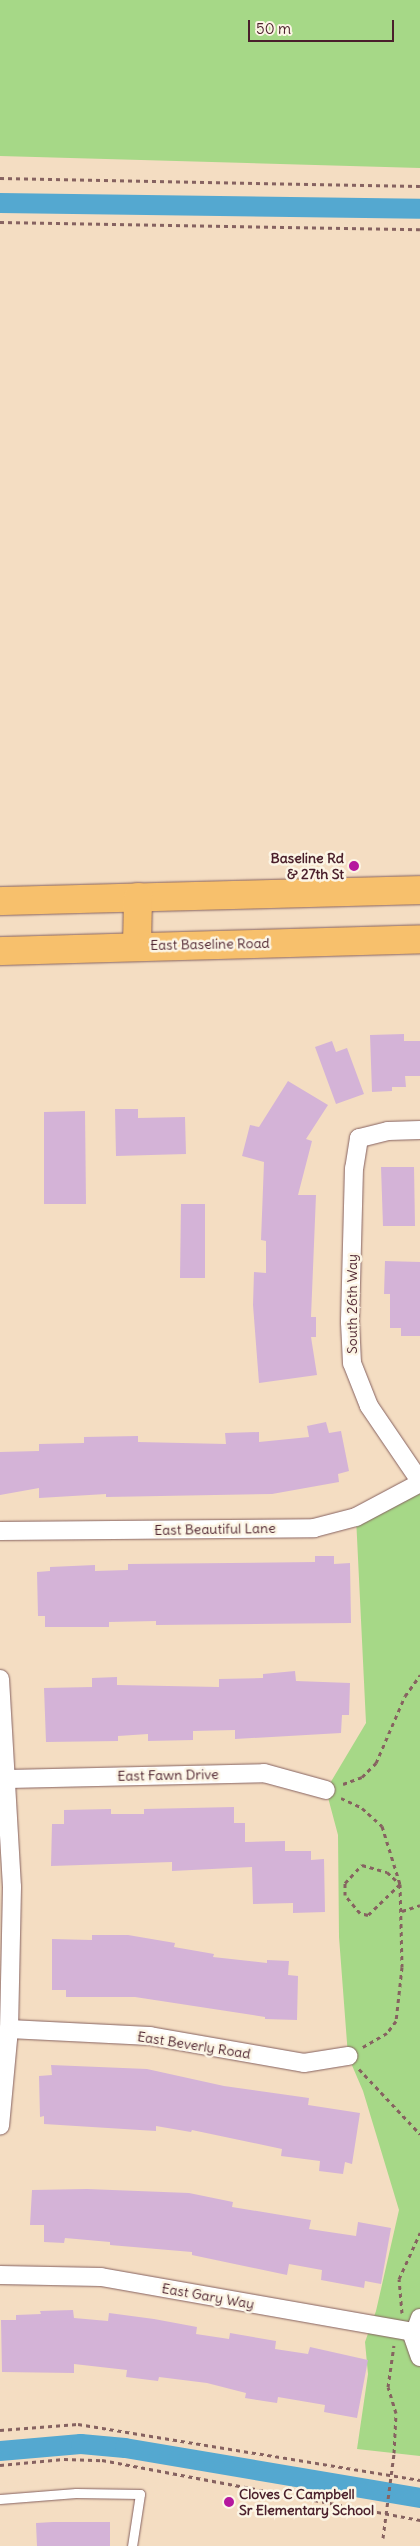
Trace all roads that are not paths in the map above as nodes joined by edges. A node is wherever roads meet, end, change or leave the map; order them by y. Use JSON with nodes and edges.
{"nodes":[{"id":1,"x":420,"y":890,"type":"edge"},
{"id":2,"x":138,"y":897,"type":"junction"},
{"id":3,"x":0,"y":901,"type":"edge"},
{"id":4,"x":420,"y":939,"type":"edge"},
{"id":5,"x":137,"y":946,"type":"junction"},
{"id":6,"x":0,"y":951,"type":"edge"},
{"id":7,"x":420,"y":1130,"type":"edge"},
{"id":8,"x":420,"y":1482,"type":"edge"},
{"id":9,"x":0,"y":1531,"type":"edge"},
{"id":10,"x":0,"y":1678,"type":"edge"},
{"id":11,"x":8,"y":1780,"type":"junction"},
{"id":12,"x":326,"y":1790,"type":"road end"},
{"id":13,"x":9,"y":2029,"type":"junction"},
{"id":14,"x":348,"y":2056,"type":"road end"},
{"id":15,"x":0,"y":2126,"type":"edge"},
{"id":16,"x":0,"y":2275,"type":"edge"},
{"id":17,"x":417,"y":2325,"type":"edge"},
{"id":18,"x":420,"y":2357,"type":"edge"},
{"id":19,"x":0,"y":2499,"type":"edge"},
{"id":20,"x":132,"y":2546,"type":"edge"}],
"edges":[{"from":1,"to":2,"type":"main road"},
{"from":2,"to":3,"type":"main road"},
{"from":2,"to":5,"type":"main road"},
{"from":4,"to":5,"type":"main road","name":"East Baseline Road"},
{"from":5,"to":6,"type":"main road","name":"East Baseline Road"},
{"from":7,"to":8,"type":"street","name":"South 26th Way"},
{"from":8,"to":9,"type":"street","name":"East Beautiful Lane"},
{"from":10,"to":11,"type":"street"},
{"from":11,"to":12,"type":"street","name":"East Fawn Drive"},
{"from":11,"to":13,"type":"street"},
{"from":13,"to":14,"type":"street","name":"East Beverly Road"},
{"from":13,"to":15,"type":"street"},
{"from":16,"to":17,"type":"street","name":"East Gary Way"},
{"from":17,"to":18,"type":"street","name":"East Gary Way"},
{"from":19,"to":20,"type":"lane"}]}
